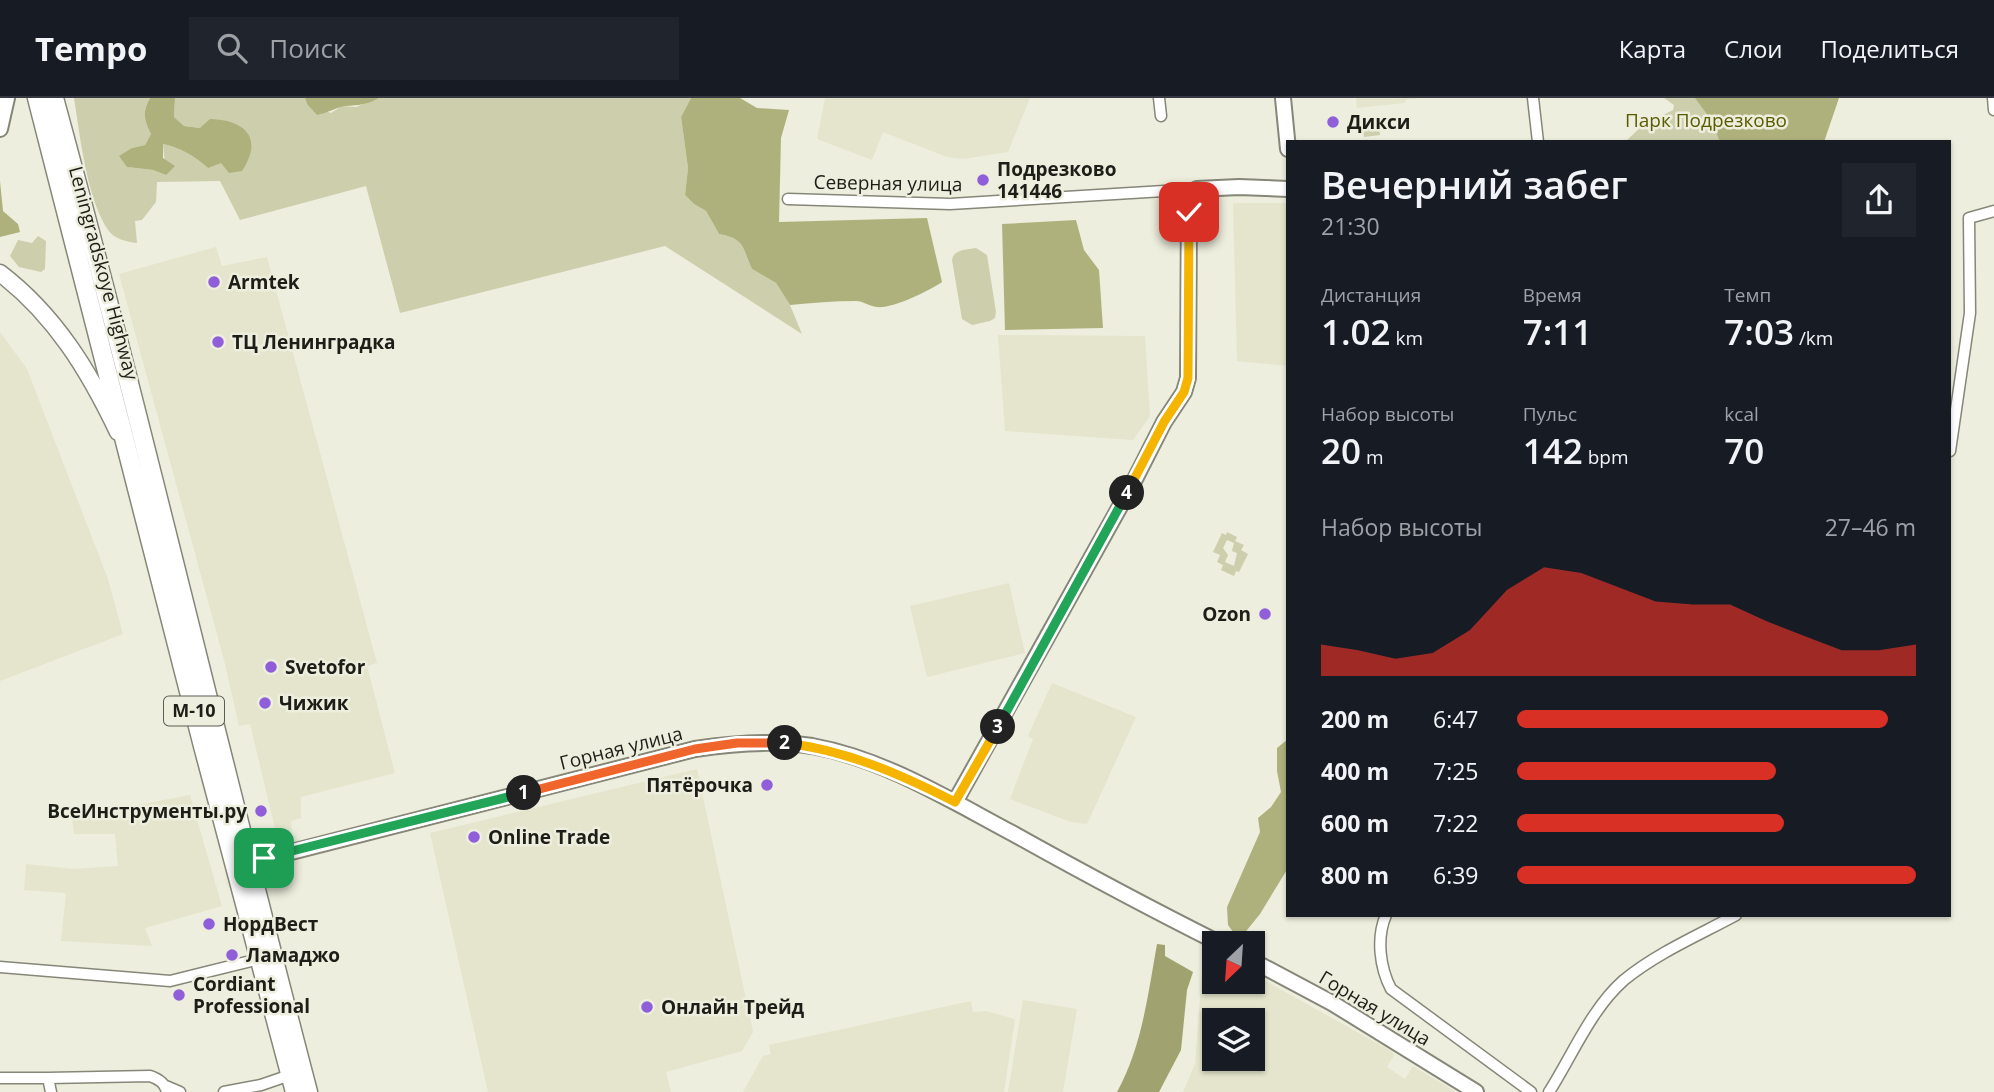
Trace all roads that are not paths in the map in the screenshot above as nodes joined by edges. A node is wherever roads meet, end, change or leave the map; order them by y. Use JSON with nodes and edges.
{"nodes":[{"id":1,"x":7,"y":98,"type":"edge"},
{"id":2,"x":37,"y":98,"type":"edge"},
{"id":3,"x":54,"y":98,"type":"edge"},
{"id":4,"x":61,"y":98,"type":"edge"},
{"id":5,"x":1159,"y":98,"type":"edge"},
{"id":6,"x":1283,"y":98,"type":"edge"},
{"id":7,"x":1533,"y":98,"type":"edge"},
{"id":8,"x":1993,"y":98,"type":"edge"},
{"id":9,"x":1994,"y":110,"type":"edge"},
{"id":10,"x":1161,"y":116,"type":"dead end"},
{"id":11,"x":0,"y":129,"type":"edge"},
{"id":12,"x":1287,"y":140,"type":"edge"},
{"id":13,"x":1538,"y":140,"type":"edge"},
{"id":14,"x":74,"y":172,"type":"junction"},
{"id":15,"x":1286,"y":189,"type":"edge"},
{"id":16,"x":1197,"y":190,"type":"junction"},
{"id":17,"x":788,"y":199,"type":"dead end"},
{"id":18,"x":1994,"y":211,"type":"edge"},
{"id":19,"x":0,"y":273,"type":"edge"},
{"id":20,"x":1951,"y":444,"type":"edge"},
{"id":21,"x":139,"y":457,"type":"junction"},
{"id":22,"x":955,"y":802,"type":"junction"},
{"id":23,"x":248,"y":863,"type":"junction"},
{"id":24,"x":1385,"y":917,"type":"edge"},
{"id":25,"x":1732,"y":917,"type":"edge"},
{"id":26,"x":1202,"y":935,"type":"edge"},
{"id":27,"x":259,"y":959,"type":"junction"},
{"id":28,"x":0,"y":967,"type":"edge"},
{"id":29,"x":1265,"y":967,"type":"edge"},
{"id":30,"x":0,"y":1078,"type":"edge"},
{"id":31,"x":48,"y":1078,"type":"junction"},
{"id":32,"x":293,"y":1083,"type":"edge"},
{"id":33,"x":166,"y":1089,"type":"edge"},
{"id":34,"x":51,"y":1092,"type":"edge"},
{"id":35,"x":180,"y":1092,"type":"edge"},
{"id":36,"x":224,"y":1092,"type":"edge"},
{"id":37,"x":309,"y":1092,"type":"edge"},
{"id":38,"x":1476,"y":1092,"type":"edge"},
{"id":39,"x":1531,"y":1092,"type":"edge"},
{"id":40,"x":1549,"y":1092,"type":"edge"}],
"edges":[{"from":1,"to":11,"type":"street"},
{"from":2,"to":21,"type":"highway","name":"Leningradskoye Highway"},
{"from":3,"to":14,"type":"highway","name":"Leningradskoye Highway"},
{"from":4,"to":14,"type":"street"},
{"from":5,"to":10,"type":"street"},
{"from":6,"to":12,"type":"street"},
{"from":7,"to":13,"type":"street"},
{"from":8,"to":9,"type":"street"},
{"from":14,"to":21,"type":"highway","name":"Leningradskoye Highway"},
{"from":15,"to":16,"type":"street"},
{"from":16,"to":17,"type":"street","name":"Северная улица"},
{"from":16,"to":22,"type":"street"},
{"from":18,"to":20,"type":"street"},
{"from":19,"to":21,"type":"main road"},
{"from":21,"to":23,"type":"highway","name":"Leningradskoye Highway","number":"М-10"},
{"from":21,"to":27,"type":"highway","name":"Leningradskoye Highway","number":"М-10"},
{"from":22,"to":23,"type":"street","name":"Горная улица"},
{"from":22,"to":26,"type":"street","name":"Горная улица"},
{"from":23,"to":37,"type":"highway","name":"Leningradskoye Highway","number":"М-10"},
{"from":24,"to":39,"type":"street"},
{"from":25,"to":40,"type":"street"},
{"from":27,"to":28,"type":"street"},
{"from":27,"to":32,"type":"highway","name":"Leningradskoye Highway","number":"М-10"},
{"from":29,"to":38,"type":"street","name":"Горная улица"},
{"from":30,"to":31,"type":"street"},
{"from":31,"to":33,"type":"street"},
{"from":31,"to":34,"type":"street"},
{"from":32,"to":36,"type":"street"},
{"from":33,"to":35,"type":"street"}]}
